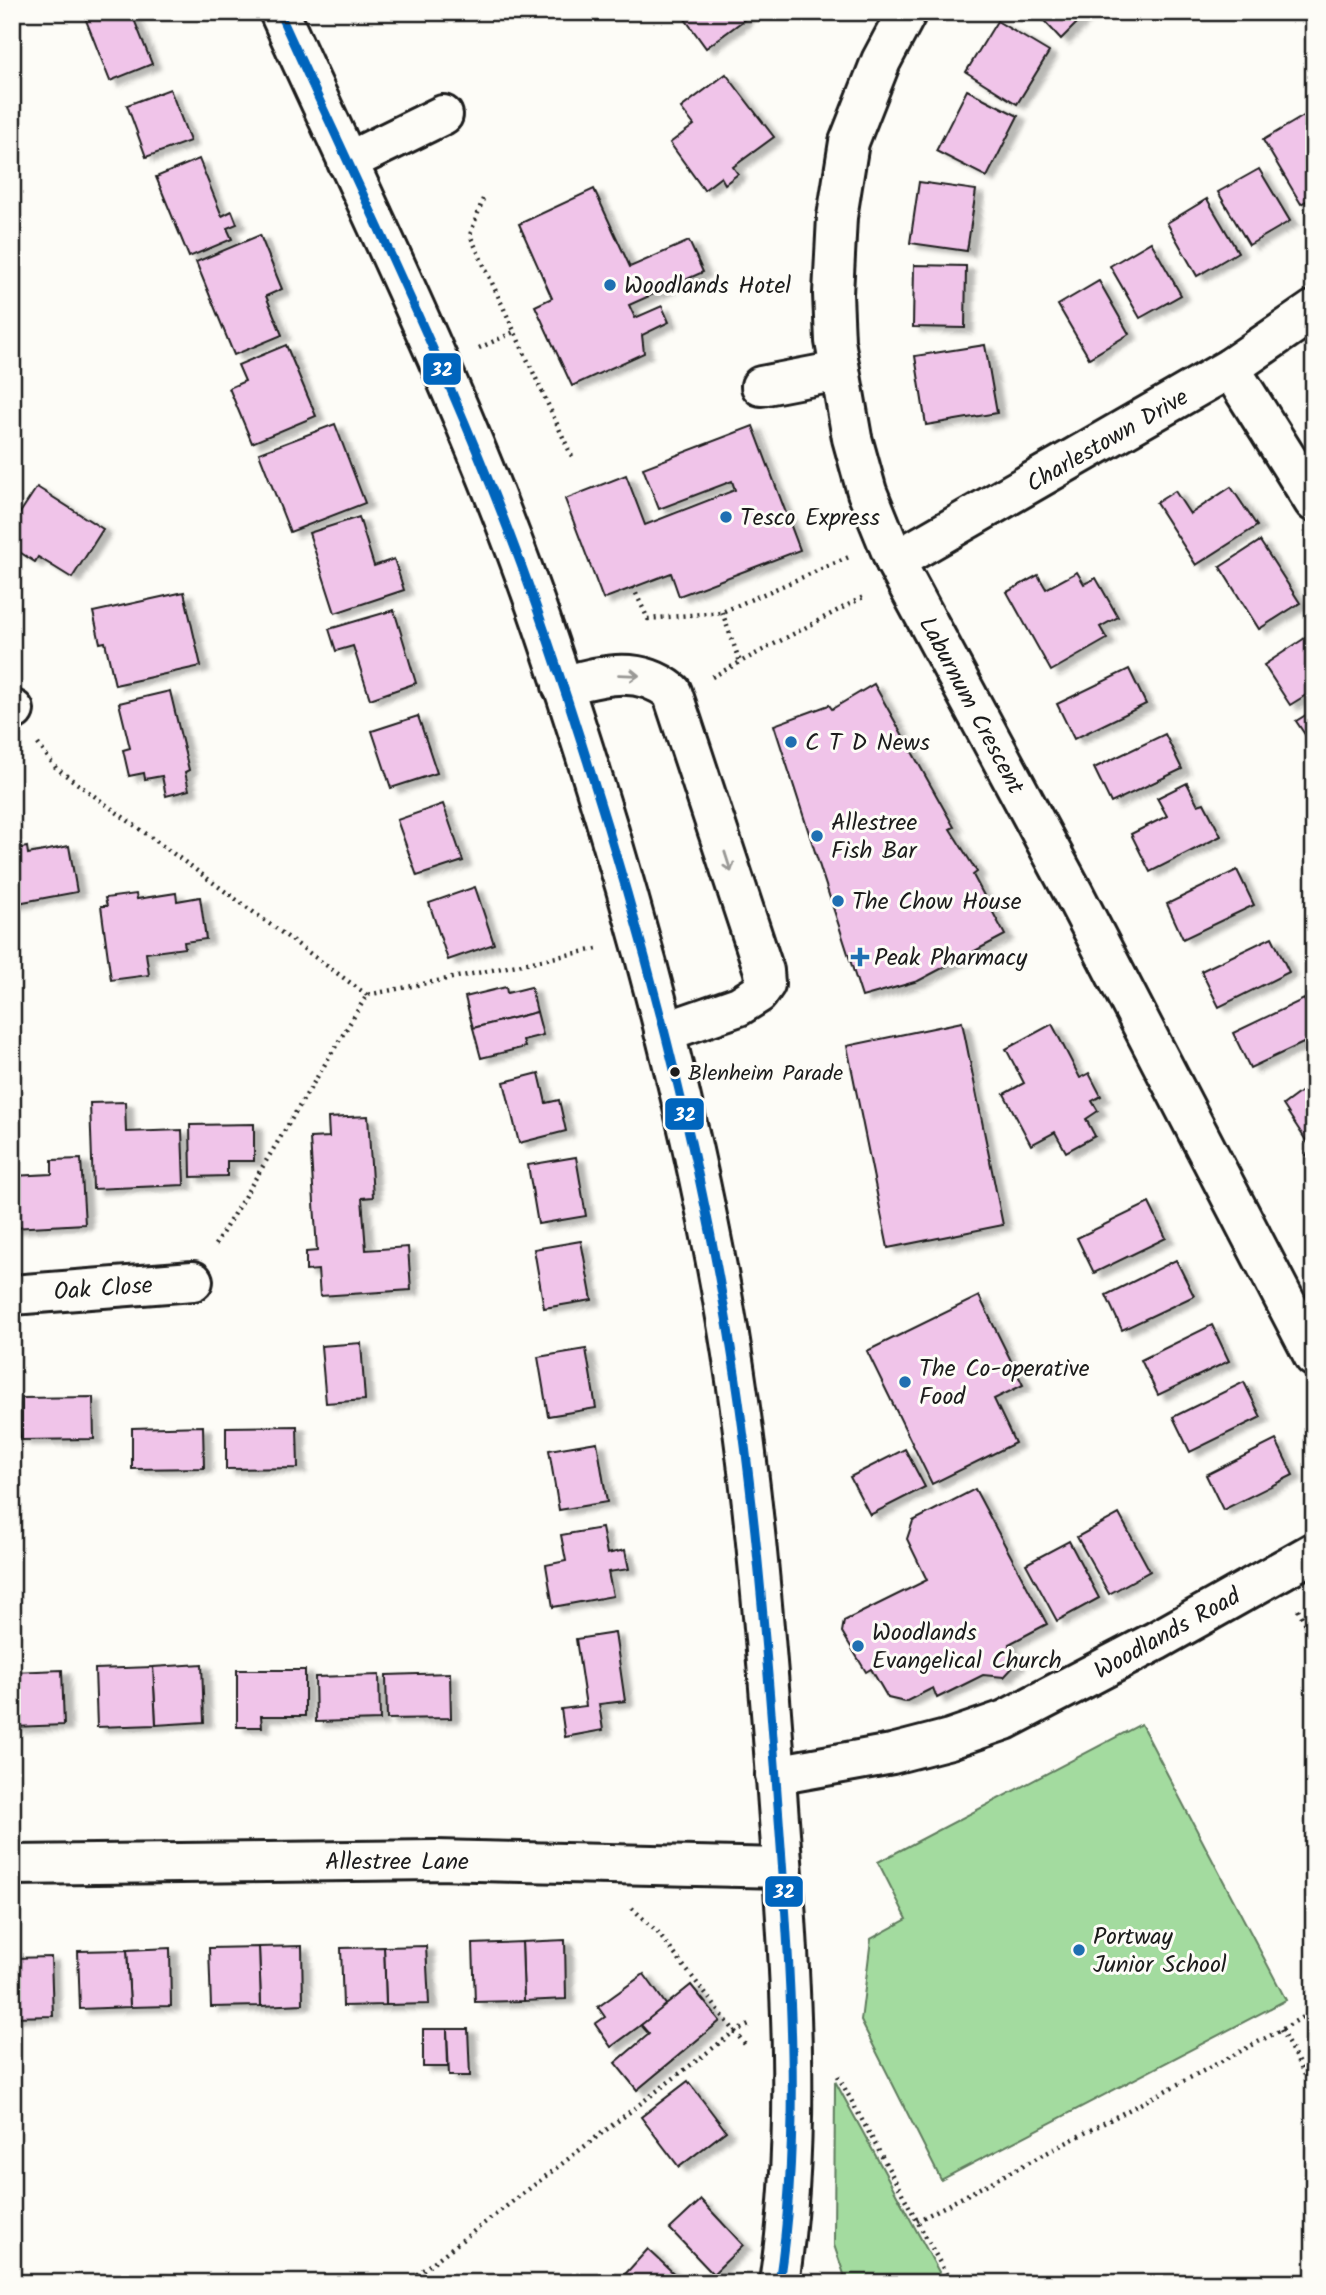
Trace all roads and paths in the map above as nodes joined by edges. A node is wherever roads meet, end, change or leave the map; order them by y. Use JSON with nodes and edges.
{"nodes":[{"id":1,"x":279,"y":12,"type":"edge"},
{"id":2,"x":907,"y":12,"type":"edge"},
{"id":3,"x":443,"y":115,"type":"dead end"},
{"id":4,"x":347,"y":162,"type":"junction"},
{"id":5,"x":483,"y":199,"type":"dead end"},
{"id":6,"x":1314,"y":310,"type":"edge"},
{"id":7,"x":1230,"y":368,"type":"junction"},
{"id":8,"x":839,"y":371,"type":"junction"},
{"id":9,"x":761,"y":386,"type":"dead end"},
{"id":10,"x":574,"y":461,"type":"dead end"},
{"id":11,"x":1314,"y":502,"type":"edge"},
{"id":12,"x":895,"y":559,"type":"junction"},
{"id":13,"x":633,"y":587,"type":"dead end"},
{"id":14,"x":722,"y":612,"type":"junction"},
{"id":15,"x":740,"y":663,"type":"junction"},
{"id":16,"x":562,"y":686,"type":"junction"},
{"id":17,"x":674,"y":698,"type":"junction"},
{"id":18,"x":13,"y":710,"type":"edge"},
{"id":19,"x":639,"y":939,"type":"junction"},
{"id":20,"x":367,"y":995,"type":"junction"},
{"id":21,"x":664,"y":1032,"type":"junction"},
{"id":22,"x":193,"y":1281,"type":"joint"},
{"id":23,"x":12,"y":1295,"type":"edge"},
{"id":24,"x":1314,"y":1357,"type":"edge"},
{"id":25,"x":1314,"y":1552,"type":"edge"},
{"id":26,"x":775,"y":1775,"type":"junction"},
{"id":27,"x":586,"y":1864,"type":"junction"},
{"id":28,"x":12,"y":1865,"type":"edge"},
{"id":29,"x":782,"y":1868,"type":"junction"},
{"id":30,"x":788,"y":2007,"type":"junction"},
{"id":31,"x":1314,"y":2010,"type":"edge"},
{"id":32,"x":1281,"y":2030,"type":"junction"},
{"id":33,"x":734,"y":2032,"type":"junction"},
{"id":34,"x":751,"y":2052,"type":"dead end"},
{"id":35,"x":831,"y":2064,"type":"dead end"},
{"id":36,"x":1314,"y":2092,"type":"edge"},
{"id":37,"x":917,"y":2221,"type":"junction"},
{"id":38,"x":406,"y":2283,"type":"edge"},
{"id":39,"x":779,"y":2283,"type":"edge"},
{"id":40,"x":951,"y":2283,"type":"edge"}],
"edges":[{"from":1,"to":4,"type":"street"},
{"from":2,"to":8,"type":"street","name":"Laburnum Crescent"},
{"from":3,"to":4,"type":"street"},
{"from":4,"to":16,"type":"street"},
{"from":5,"to":10,"type":"path"},
{"from":6,"to":7,"type":"street","name":"Charlestown Drive"},
{"from":7,"to":11,"type":"street"},
{"from":7,"to":12,"type":"street","name":"Charlestown Drive"},
{"from":8,"to":9,"type":"street"},
{"from":8,"to":12,"type":"street","name":"Laburnum Crescent"},
{"from":12,"to":14,"type":"path"},
{"from":12,"to":15,"type":"path"},
{"from":12,"to":24,"type":"street","name":"Laburnum Crescent"},
{"from":13,"to":14,"type":"path"},
{"from":14,"to":15,"type":"path"},
{"from":15,"to":17,"type":"path"},
{"from":16,"to":17,"type":"street","one_way":true},
{"from":16,"to":19,"type":"street"},
{"from":17,"to":21,"type":"street","one_way":true},
{"from":18,"to":20,"type":"path"},
{"from":19,"to":20,"type":"path"},
{"from":19,"to":21,"type":"street"},
{"from":20,"to":22,"type":"path"},
{"from":21,"to":26,"type":"street"},
{"from":22,"to":23,"type":"street","name":"Oak Close"},
{"from":25,"to":26,"type":"street","name":"Woodlands Road"},
{"from":26,"to":29,"type":"street"},
{"from":27,"to":28,"type":"street","name":"Allestree Lane"},
{"from":27,"to":29,"type":"street","name":"Allestree Lane"},
{"from":27,"to":33,"type":"path"},
{"from":29,"to":30,"type":"street"},
{"from":30,"to":33,"type":"path"},
{"from":30,"to":39,"type":"street"},
{"from":31,"to":32,"type":"path"},
{"from":32,"to":36,"type":"path"},
{"from":32,"to":37,"type":"path"},
{"from":33,"to":34,"type":"path"},
{"from":33,"to":38,"type":"path"},
{"from":35,"to":37,"type":"path"},
{"from":37,"to":40,"type":"path"}]}
